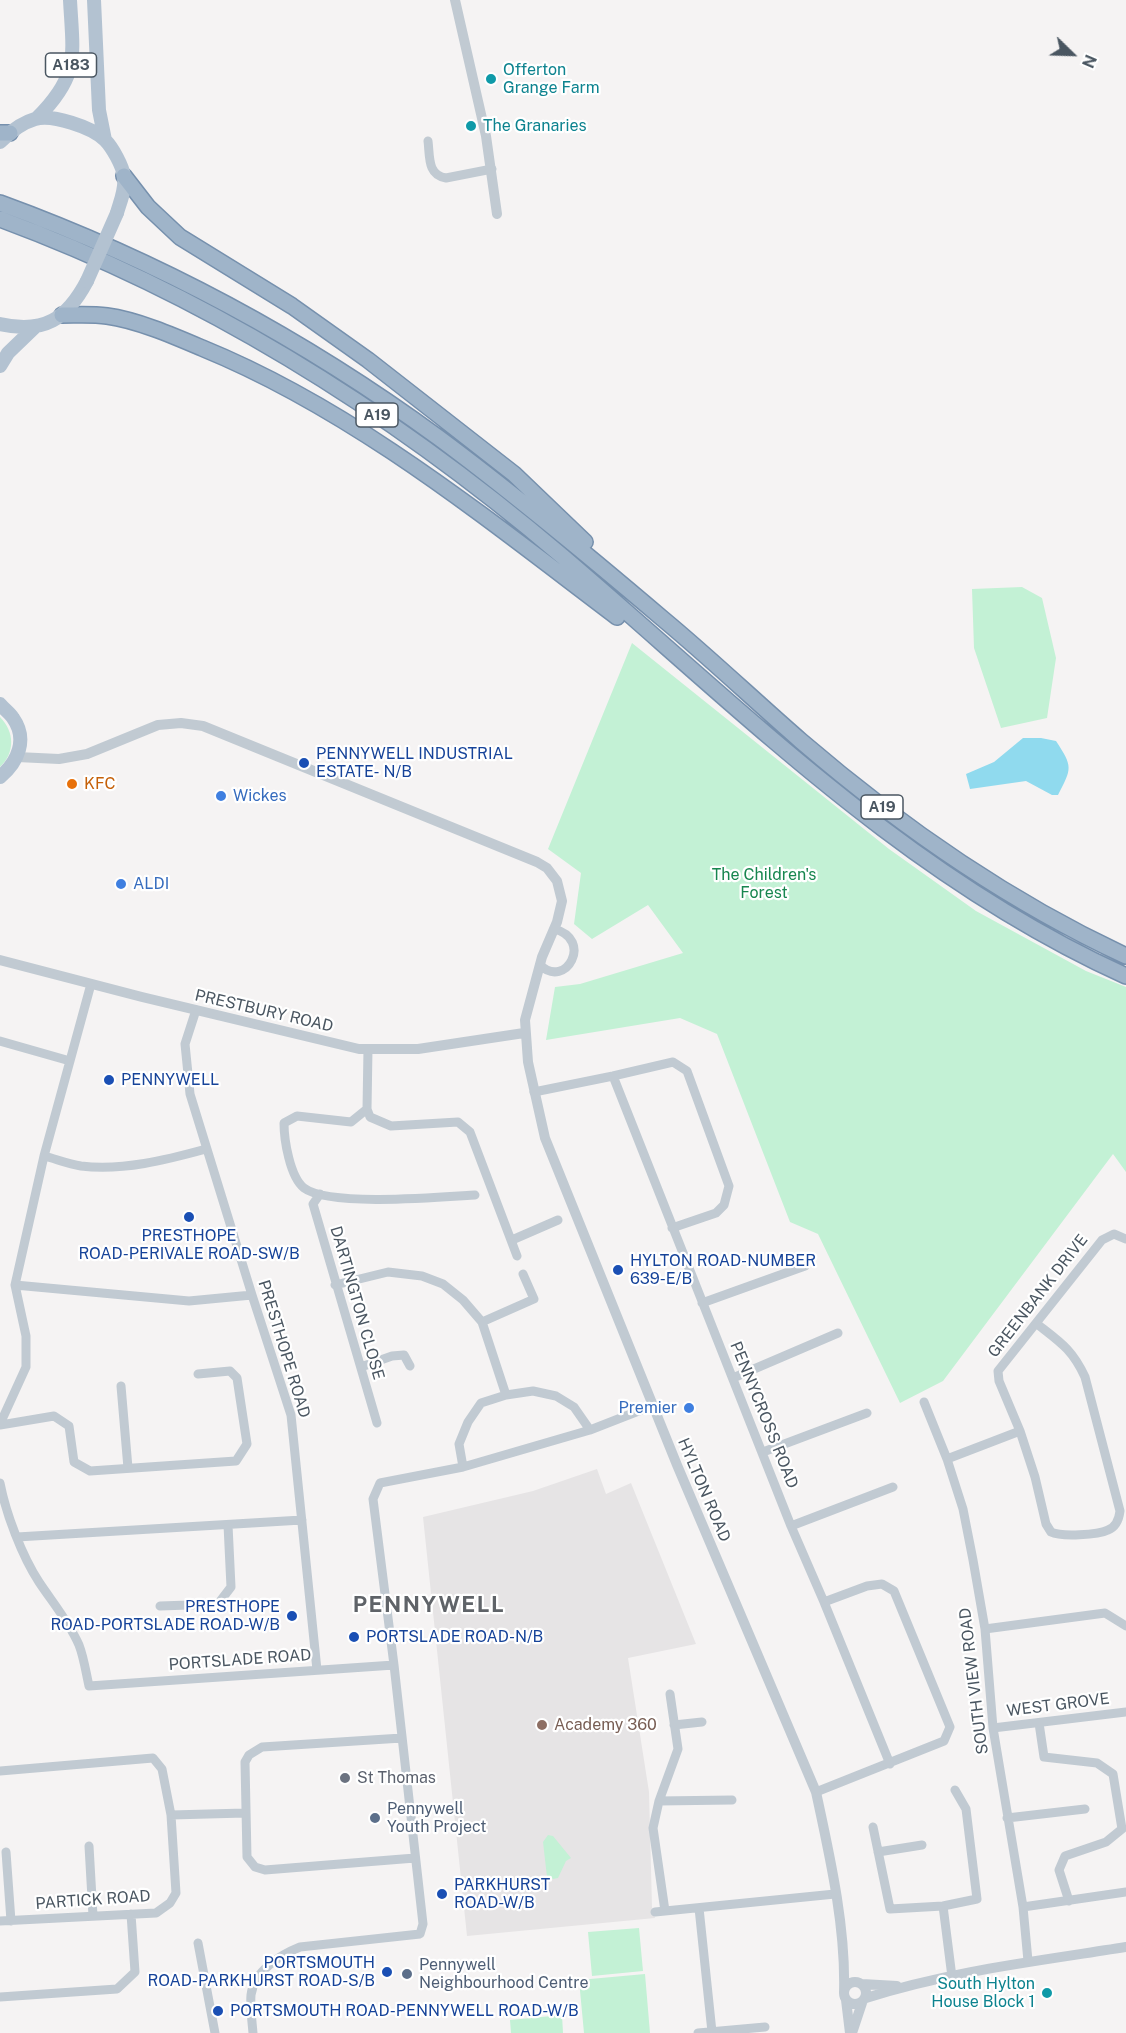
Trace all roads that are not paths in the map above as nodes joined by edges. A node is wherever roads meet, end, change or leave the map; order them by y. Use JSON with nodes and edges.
{"nodes":[{"id":1,"x":70,"y":0,"type":"edge"},
{"id":2,"x":94,"y":0,"type":"edge"},
{"id":3,"x":455,"y":0,"type":"edge"},
{"id":4,"x":37,"y":118,"type":"junction"},
{"id":5,"x":3,"y":136,"type":"edge"},
{"id":6,"x":105,"y":140,"type":"junction"},
{"id":7,"x":428,"y":141,"type":"dead end"},
{"id":8,"x":492,"y":169,"type":"junction"},
{"id":9,"x":124,"y":176,"type":"junction"},
{"id":10,"x":0,"y":203,"type":"edge"},
{"id":11,"x":497,"y":214,"type":"dead end"},
{"id":12,"x":0,"y":219,"type":"edge"},
{"id":13,"x":62,"y":315,"type":"junction"},
{"id":14,"x":0,"y":324,"type":"edge"},
{"id":15,"x":35,"y":327,"type":"junction"},
{"id":16,"x":0,"y":366,"type":"edge"},
{"id":17,"x":666,"y":621,"type":"junction"},
{"id":18,"x":706,"y":683,"type":"junction"},
{"id":19,"x":0,"y":705,"type":"edge"},
{"id":20,"x":17,"y":757,"type":"junction"},
{"id":21,"x":0,"y":777,"type":"edge"},
{"id":22,"x":554,"y":929,"type":"junction"},
{"id":23,"x":1126,"y":956,"type":"edge"},
{"id":24,"x":0,"y":960,"type":"edge"},
{"id":25,"x":540,"y":965,"type":"junction"},
{"id":26,"x":1126,"y":976,"type":"edge"},
{"id":27,"x":91,"y":984,"type":"junction"},
{"id":28,"x":196,"y":1010,"type":"junction"},
{"id":29,"x":524,"y":1033,"type":"junction"},
{"id":30,"x":0,"y":1041,"type":"edge"},
{"id":31,"x":368,"y":1049,"type":"junction"},
{"id":32,"x":70,"y":1061,"type":"junction"},
{"id":33,"x":612,"y":1076,"type":"junction"},
{"id":34,"x":534,"y":1092,"type":"junction"},
{"id":35,"x":367,"y":1109,"type":"junction"},
{"id":36,"x":206,"y":1149,"type":"junction"},
{"id":37,"x":44,"y":1156,"type":"junction"},
{"id":38,"x":320,"y":1194,"type":"junction"},
{"id":39,"x":475,"y":1195,"type":"dead end"},
{"id":40,"x":558,"y":1220,"type":"dead end"},
{"id":41,"x":672,"y":1228,"type":"junction"},
{"id":42,"x":1126,"y":1239,"type":"edge"},
{"id":43,"x":512,"y":1240,"type":"junction"},
{"id":44,"x":517,"y":1256,"type":"dead end"},
{"id":45,"x":805,"y":1266,"type":"dead end"},
{"id":46,"x":523,"y":1274,"type":"dead end"},
{"id":47,"x":15,"y":1285,"type":"junction"},
{"id":48,"x":336,"y":1285,"type":"junction"},
{"id":49,"x":252,"y":1295,"type":"junction"},
{"id":50,"x":702,"y":1303,"type":"junction"},
{"id":51,"x":482,"y":1322,"type":"junction"},
{"id":52,"x":1037,"y":1324,"type":"junction"},
{"id":53,"x":838,"y":1333,"type":"dead end"},
{"id":54,"x":410,"y":1366,"type":"dead end"},
{"id":55,"x":361,"y":1367,"type":"junction"},
{"id":56,"x":198,"y":1374,"type":"dead end"},
{"id":57,"x":733,"y":1378,"type":"junction"},
{"id":58,"x":121,"y":1386,"type":"dead end"},
{"id":59,"x":506,"y":1395,"type":"junction"},
{"id":60,"x":924,"y":1402,"type":"dead end"},
{"id":61,"x":654,"y":1405,"type":"junction"},
{"id":62,"x":867,"y":1413,"type":"dead end"},
{"id":63,"x":377,"y":1423,"type":"dead end"},
{"id":64,"x":0,"y":1424,"type":"edge"},
{"id":65,"x":590,"y":1430,"type":"junction"},
{"id":66,"x":1020,"y":1431,"type":"junction"},
{"id":67,"x":763,"y":1452,"type":"junction"},
{"id":68,"x":947,"y":1459,"type":"junction"},
{"id":69,"x":464,"y":1467,"type":"junction"},
{"id":70,"x":128,"y":1468,"type":"junction"},
{"id":71,"x":0,"y":1483,"type":"edge"},
{"id":72,"x":893,"y":1487,"type":"dead end"},
{"id":73,"x":302,"y":1520,"type":"junction"},
{"id":74,"x":228,"y":1525,"type":"junction"},
{"id":75,"x":791,"y":1526,"type":"junction"},
{"id":76,"x":17,"y":1537,"type":"junction"},
{"id":77,"x":825,"y":1602,"type":"junction"},
{"id":78,"x":160,"y":1606,"type":"dead end"},
{"id":79,"x":1126,"y":1626,"type":"edge"},
{"id":80,"x":985,"y":1629,"type":"junction"},
{"id":81,"x":394,"y":1665,"type":"junction"},
{"id":82,"x":317,"y":1670,"type":"junction"},
{"id":83,"x":670,"y":1694,"type":"dead end"},
{"id":84,"x":1126,"y":1712,"type":"edge"},
{"id":85,"x":702,"y":1722,"type":"dead end"},
{"id":86,"x":1039,"y":1723,"type":"junction"},
{"id":87,"x":674,"y":1725,"type":"junction"},
{"id":88,"x":993,"y":1728,"type":"junction"},
{"id":89,"x":402,"y":1738,"type":"junction"},
{"id":90,"x":890,"y":1764,"type":"junction"},
{"id":91,"x":0,"y":1771,"type":"edge"},
{"id":92,"x":955,"y":1790,"type":"dead end"},
{"id":93,"x":816,"y":1792,"type":"junction"},
{"id":94,"x":732,"y":1800,"type":"dead end"},
{"id":95,"x":658,"y":1801,"type":"junction"},
{"id":96,"x":1085,"y":1809,"type":"dead end"},
{"id":97,"x":245,"y":1813,"type":"junction"},
{"id":98,"x":171,"y":1815,"type":"junction"},
{"id":99,"x":1007,"y":1818,"type":"junction"},
{"id":100,"x":873,"y":1827,"type":"dead end"},
{"id":101,"x":922,"y":1845,"type":"dead end"},
{"id":102,"x":89,"y":1846,"type":"dead end"},
{"id":103,"x":6,"y":1852,"type":"dead end"},
{"id":104,"x":878,"y":1852,"type":"junction"},
{"id":105,"x":415,"y":1858,"type":"junction"},
{"id":106,"x":1126,"y":1892,"type":"edge"},
{"id":107,"x":835,"y":1894,"type":"junction"},
{"id":108,"x":1069,"y":1901,"type":"junction"},
{"id":109,"x":943,"y":1906,"type":"junction"},
{"id":110,"x":1023,"y":1907,"type":"junction"},
{"id":111,"x":699,"y":1908,"type":"junction"},
{"id":112,"x":131,"y":1914,"type":"junction"},
{"id":113,"x":93,"y":1916,"type":"junction"},
{"id":114,"x":11,"y":1921,"type":"junction"},
{"id":115,"x":0,"y":1922,"type":"edge"},
{"id":116,"x":198,"y":1943,"type":"dead end"},
{"id":117,"x":1126,"y":1947,"type":"edge"},
{"id":118,"x":845,"y":1960,"type":"junction"},
{"id":119,"x":1028,"y":1961,"type":"junction"},
{"id":120,"x":952,"y":1977,"type":"junction"},
{"id":121,"x":860,"y":1983,"type":"junction"},
{"id":122,"x":903,"y":1986,"type":"junction"},
{"id":123,"x":845,"y":1996,"type":"junction"},
{"id":124,"x":0,"y":1997,"type":"edge"},
{"id":125,"x":864,"y":2000,"type":"junction"},
{"id":126,"x":765,"y":2028,"type":"dead end"},
{"id":127,"x":712,"y":2032,"type":"edge"},
{"id":128,"x":215,"y":2033,"type":"edge"},
{"id":129,"x":253,"y":2033,"type":"edge"},
{"id":130,"x":698,"y":2033,"type":"edge"},
{"id":131,"x":851,"y":2033,"type":"edge"}],
"edges":[{"from":1,"to":4,"type":"main road","number":"A183"},
{"from":2,"to":6,"type":"main road","number":"A183"},
{"from":3,"to":8,"type":"street"},
{"from":4,"to":5,"type":"main road"},
{"from":4,"to":6,"type":"main road"},
{"from":6,"to":9,"type":"main road"},
{"from":7,"to":8,"type":"street"},
{"from":8,"to":11,"type":"street"},
{"from":9,"to":13,"type":"main road","bridge":true},
{"from":9,"to":17,"type":"highway"},
{"from":10,"to":17,"type":"highway","number":"A19"},
{"from":12,"to":18,"type":"highway","number":"A19"},
{"from":13,"to":15,"type":"main road"},
{"from":13,"to":18,"type":"highway"},
{"from":14,"to":15,"type":"main road"},
{"from":15,"to":16,"type":"main road"},
{"from":17,"to":23,"type":"highway","number":"A19"},
{"from":18,"to":26,"type":"highway","number":"A19"},
{"from":19,"to":20,"type":"main road"},
{"from":20,"to":21,"type":"main road"},
{"from":20,"to":22,"type":"street"},
{"from":22,"to":25,"type":"street"},
{"from":22,"to":25,"type":"street"},
{"from":24,"to":27,"type":"street","name":"PRESTBURY ROAD"},
{"from":25,"to":29,"type":"street"},
{"from":27,"to":28,"type":"street","name":"PRESTBURY ROAD"},
{"from":27,"to":32,"type":"street"},
{"from":28,"to":31,"type":"street","name":"PRESTBURY ROAD"},
{"from":28,"to":36,"type":"street","name":"PRESTHOPE ROAD"},
{"from":29,"to":31,"type":"street","name":"PRESTBURY ROAD"},
{"from":29,"to":34,"type":"street","name":"HYLTON ROAD"},
{"from":30,"to":32,"type":"street"},
{"from":31,"to":35,"type":"street"},
{"from":32,"to":37,"type":"street"},
{"from":33,"to":34,"type":"street"},
{"from":33,"to":41,"type":"street","name":"PENNYCROSS ROAD"},
{"from":33,"to":41,"type":"street"},
{"from":34,"to":61,"type":"street","name":"HYLTON ROAD"},
{"from":35,"to":38,"type":"street"},
{"from":35,"to":43,"type":"street"},
{"from":36,"to":37,"type":"street"},
{"from":36,"to":49,"type":"street","name":"PRESTHOPE ROAD"},
{"from":37,"to":47,"type":"street"},
{"from":38,"to":39,"type":"street"},
{"from":38,"to":48,"type":"street","name":"DARTINGTON CLOSE"},
{"from":40,"to":43,"type":"street"},
{"from":41,"to":50,"type":"street","name":"PENNYCROSS ROAD"},
{"from":42,"to":52,"type":"street","name":"GREENBANK DRIVE"},
{"from":43,"to":44,"type":"street"},
{"from":45,"to":50,"type":"street"},
{"from":46,"to":51,"type":"street"},
{"from":47,"to":49,"type":"street"},
{"from":47,"to":64,"type":"street"},
{"from":48,"to":51,"type":"street"},
{"from":48,"to":55,"type":"street","name":"DARTINGTON CLOSE"},
{"from":49,"to":73,"type":"street","name":"PRESTHOPE ROAD"},
{"from":50,"to":57,"type":"street","name":"PENNYCROSS ROAD"},
{"from":51,"to":59,"type":"street"},
{"from":52,"to":66,"type":"street","name":"GREENBANK DRIVE"},
{"from":52,"to":66,"type":"street","name":"GREENBANK DRIVE"},
{"from":53,"to":57,"type":"street"},
{"from":54,"to":55,"type":"street"},
{"from":55,"to":63,"type":"street","name":"DARTINGTON CLOSE"},
{"from":56,"to":70,"type":"street"},
{"from":57,"to":67,"type":"street","name":"PENNYCROSS ROAD"},
{"from":58,"to":70,"type":"street"},
{"from":59,"to":65,"type":"street"},
{"from":59,"to":69,"type":"street"},
{"from":60,"to":68,"type":"street","name":"SOUTH VIEW ROAD"},
{"from":61,"to":65,"type":"street"},
{"from":61,"to":93,"type":"street","name":"HYLTON ROAD"},
{"from":62,"to":67,"type":"street"},
{"from":64,"to":70,"type":"street"},
{"from":65,"to":69,"type":"street"},
{"from":66,"to":68,"type":"street"},
{"from":67,"to":75,"type":"street","name":"PENNYCROSS ROAD"},
{"from":68,"to":80,"type":"street","name":"SOUTH VIEW ROAD"},
{"from":69,"to":81,"type":"street"},
{"from":71,"to":76,"type":"street"},
{"from":72,"to":75,"type":"street"},
{"from":73,"to":74,"type":"street"},
{"from":73,"to":82,"type":"street","name":"PRESTHOPE ROAD"},
{"from":74,"to":76,"type":"street"},
{"from":74,"to":78,"type":"street"},
{"from":75,"to":77,"type":"street","name":"PENNYCROSS ROAD"},
{"from":76,"to":82,"type":"street","name":"PORTSLADE ROAD"},
{"from":77,"to":90,"type":"street","name":"PENNYCROSS ROAD"},
{"from":77,"to":90,"type":"street"},
{"from":79,"to":80,"type":"street"},
{"from":80,"to":88,"type":"street","name":"SOUTH VIEW ROAD"},
{"from":81,"to":82,"type":"street","name":"PORTSLADE ROAD"},
{"from":81,"to":89,"type":"street"},
{"from":83,"to":87,"type":"street"},
{"from":84,"to":86,"type":"street","name":"WEST GROVE"},
{"from":85,"to":87,"type":"street"},
{"from":86,"to":88,"type":"street","name":"WEST GROVE"},
{"from":86,"to":108,"type":"street"},
{"from":87,"to":95,"type":"street"},
{"from":88,"to":99,"type":"street","name":"SOUTH VIEW ROAD"},
{"from":89,"to":97,"type":"street"},
{"from":89,"to":105,"type":"street"},
{"from":90,"to":93,"type":"street"},
{"from":91,"to":98,"type":"street","name":"PARTICK ROAD"},
{"from":92,"to":109,"type":"street"},
{"from":93,"to":107,"type":"street","name":"HYLTON ROAD"},
{"from":94,"to":95,"type":"street"},
{"from":95,"to":111,"type":"street"},
{"from":96,"to":99,"type":"street"},
{"from":97,"to":98,"type":"street"},
{"from":97,"to":105,"type":"street"},
{"from":98,"to":112,"type":"street","name":"PARTICK ROAD"},
{"from":99,"to":110,"type":"street","name":"SOUTH VIEW ROAD"},
{"from":100,"to":104,"type":"street"},
{"from":101,"to":104,"type":"street"},
{"from":102,"to":113,"type":"street"},
{"from":103,"to":114,"type":"street"},
{"from":104,"to":109,"type":"street"},
{"from":105,"to":129,"type":"street"},
{"from":106,"to":108,"type":"street"},
{"from":107,"to":111,"type":"street"},
{"from":107,"to":118,"type":"street","name":"HYLTON ROAD"},
{"from":108,"to":110,"type":"street"},
{"from":109,"to":120,"type":"street"},
{"from":110,"to":119,"type":"street","name":"SOUTH VIEW ROAD"},
{"from":111,"to":127,"type":"street"},
{"from":112,"to":113,"type":"street","name":"PARTICK ROAD"},
{"from":112,"to":124,"type":"street"},
{"from":113,"to":114,"type":"street","name":"PARTICK ROAD"},
{"from":114,"to":115,"type":"street","name":"PARTICK ROAD"},
{"from":116,"to":128,"type":"street"},
{"from":117,"to":119,"type":"street"},
{"from":118,"to":121,"type":"street","name":"HYLTON ROAD"},
{"from":118,"to":123,"type":"street","name":"HYLTON ROAD"},
{"from":119,"to":120,"type":"street"},
{"from":120,"to":122,"type":"street"},
{"from":121,"to":122,"type":"street"},
{"from":121,"to":123,"type":"street"},
{"from":121,"to":125,"type":"street"},
{"from":122,"to":125,"type":"street"},
{"from":123,"to":125,"type":"street"},
{"from":123,"to":131,"type":"street","name":"HYLTON ROAD"},
{"from":125,"to":131,"type":"street","name":"HYLTON ROAD"},
{"from":126,"to":127,"type":"street"},
{"from":127,"to":130,"type":"street"}]}
